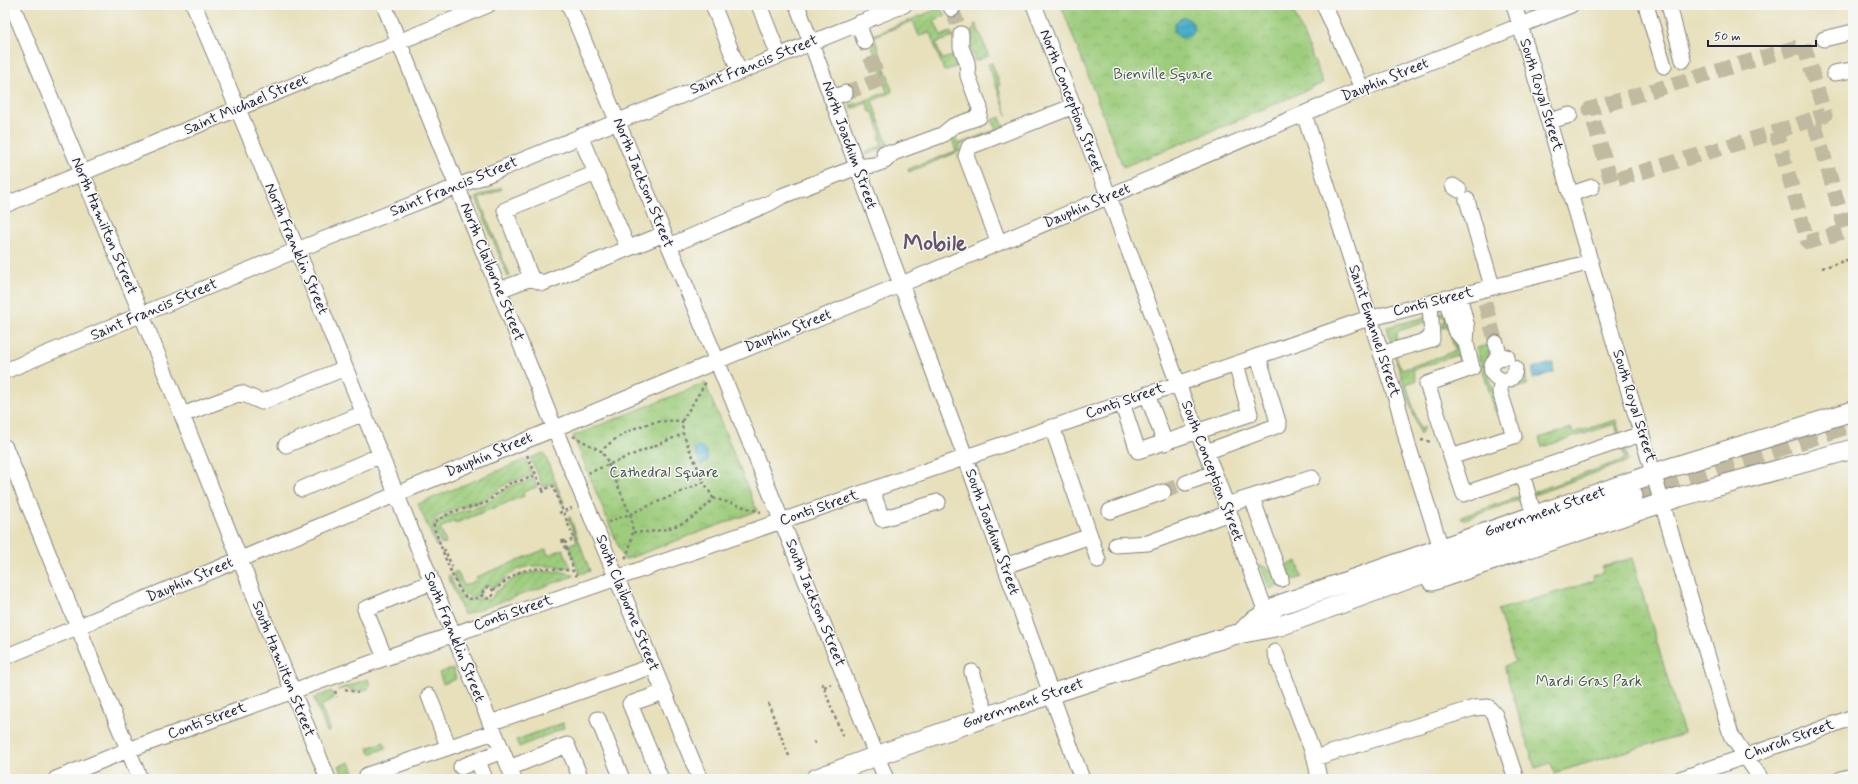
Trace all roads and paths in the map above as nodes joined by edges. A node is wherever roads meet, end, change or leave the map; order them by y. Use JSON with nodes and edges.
{"nodes":[{"id":1,"x":12,"y":5,"type":"edge"},
{"id":2,"x":194,"y":5,"type":"edge"},
{"id":3,"x":384,"y":5,"type":"edge"},
{"id":4,"x":488,"y":5,"type":"edge"},
{"id":5,"x":569,"y":5,"type":"edge"},
{"id":6,"x":713,"y":5,"type":"edge"},
{"id":7,"x":759,"y":5,"type":"edge"},
{"id":8,"x":797,"y":5,"type":"edge"},
{"id":9,"x":904,"y":5,"type":"edge"},
{"id":10,"x":1034,"y":5,"type":"edge"},
{"id":11,"x":1324,"y":5,"type":"edge"},
{"id":12,"x":1514,"y":5,"type":"edge"},
{"id":13,"x":1571,"y":5,"type":"edge"},
{"id":14,"x":1646,"y":5,"type":"edge"},
{"id":15,"x":1669,"y":5,"type":"edge"},
{"id":16,"x":858,"y":24,"type":"junction"},
{"id":17,"x":1520,"y":25,"type":"junction"},
{"id":18,"x":1853,"y":32,"type":"edge"},
{"id":19,"x":961,"y":34,"type":"tunnel mouth"},
{"id":20,"x":1824,"y":39,"type":"dead end"},
{"id":21,"x":399,"y":41,"type":"junction"},
{"id":22,"x":865,"y":42,"type":"tunnel mouth"},
{"id":23,"x":811,"y":43,"type":"junction"},
{"id":24,"x":779,"y":56,"type":"junction"},
{"id":25,"x":1683,"y":60,"type":"dead end"},
{"id":26,"x":1664,"y":66,"type":"dead end"},
{"id":27,"x":1853,"y":70,"type":"edge"},
{"id":28,"x":740,"y":71,"type":"junction"},
{"id":29,"x":1834,"y":73,"type":"dead end"},
{"id":30,"x":1362,"y":89,"type":"junction"},
{"id":31,"x":1074,"y":106,"type":"junction"},
{"id":32,"x":237,"y":110,"type":"junction"},
{"id":33,"x":1304,"y":114,"type":"junction"},
{"id":34,"x":1570,"y":115,"type":"dead end"},
{"id":35,"x":617,"y":121,"type":"junction"},
{"id":36,"x":1550,"y":121,"type":"junction"},
{"id":37,"x":580,"y":136,"type":"junction"},
{"id":38,"x":857,"y":167,"type":"junction"},
{"id":39,"x":596,"y":173,"type":"junction"},
{"id":40,"x":82,"y":174,"type":"junction"},
{"id":41,"x":457,"y":186,"type":"junction"},
{"id":42,"x":1592,"y":187,"type":"dead end"},
{"id":43,"x":1460,"y":192,"type":"dead end"},
{"id":44,"x":1571,"y":194,"type":"junction"},
{"id":45,"x":1109,"y":196,"type":"junction"},
{"id":46,"x":5,"y":205,"type":"edge"},
{"id":47,"x":667,"y":240,"type":"junction"},
{"id":48,"x":999,"y":243,"type":"junction"},
{"id":49,"x":628,"y":248,"type":"junction"},
{"id":50,"x":297,"y":250,"type":"junction"},
{"id":51,"x":1853,"y":258,"type":"edge"},
{"id":52,"x":1591,"y":262,"type":"junction"},
{"id":53,"x":1822,"y":268,"type":"dead end"},
{"id":54,"x":531,"y":278,"type":"junction"},
{"id":55,"x":900,"y":285,"type":"junction"},
{"id":56,"x":499,"y":290,"type":"junction"},
{"id":57,"x":1486,"y":293,"type":"junction"},
{"id":58,"x":1453,"y":297,"type":"junction"},
{"id":59,"x":1430,"y":303,"type":"junction"},
{"id":60,"x":142,"y":315,"type":"junction"},
{"id":61,"x":1370,"y":318,"type":"junction"},
{"id":62,"x":1381,"y":354,"type":"junction"},
{"id":63,"x":1258,"y":356,"type":"junction"},
{"id":64,"x":717,"y":360,"type":"junction"},
{"id":65,"x":1236,"y":364,"type":"junction"},
{"id":66,"x":345,"y":368,"type":"junction"},
{"id":67,"x":5,"y":371,"type":"edge"},
{"id":68,"x":708,"y":378,"type":"dead end"},
{"id":69,"x":1501,"y":380,"type":"junction"},
{"id":70,"x":1178,"y":383,"type":"junction"},
{"id":71,"x":1147,"y":394,"type":"junction"},
{"id":72,"x":1122,"y":403,"type":"junction"},
{"id":73,"x":1853,"y":411,"type":"edge"},
{"id":74,"x":364,"y":413,"type":"junction"},
{"id":75,"x":182,"y":415,"type":"junction"},
{"id":76,"x":682,"y":421,"type":"junction"},
{"id":77,"x":554,"y":427,"type":"junction"},
{"id":78,"x":1052,"y":427,"type":"junction"},
{"id":79,"x":1198,"y":432,"type":"junction"},
{"id":80,"x":569,"y":434,"type":"dead end"},
{"id":81,"x":683,"y":434,"type":"junction"},
{"id":82,"x":1641,"y":434,"type":"junction"},
{"id":83,"x":1446,"y":441,"type":"junction"},
{"id":84,"x":521,"y":442,"type":"junction"},
{"id":85,"x":1165,"y":442,"type":"junction"},
{"id":86,"x":286,"y":445,"type":"dead end"},
{"id":87,"x":1408,"y":445,"type":"junction"},
{"id":88,"x":5,"y":446,"type":"edge"},
{"id":89,"x":1853,"y":448,"type":"edge"},
{"id":90,"x":601,"y":451,"type":"junction"},
{"id":91,"x":1206,"y":452,"type":"junction"},
{"id":92,"x":381,"y":455,"type":"junction"},
{"id":93,"x":965,"y":457,"type":"junction"},
{"id":94,"x":1451,"y":457,"type":"junction"},
{"id":95,"x":609,"y":465,"type":"junction"},
{"id":96,"x":1214,"y":472,"type":"junction"},
{"id":97,"x":586,"y":474,"type":"dead end"},
{"id":98,"x":1522,"y":474,"type":"junction"},
{"id":99,"x":1654,"y":474,"type":"junction"},
{"id":100,"x":536,"y":476,"type":"junction"},
{"id":101,"x":1312,"y":478,"type":"dead end"},
{"id":102,"x":704,"y":482,"type":"junction"},
{"id":103,"x":1186,"y":483,"type":"tunnel mouth"},
{"id":104,"x":302,"y":489,"type":"dead end"},
{"id":105,"x":543,"y":490,"type":"junction"},
{"id":106,"x":872,"y":490,"type":"junction"},
{"id":107,"x":1163,"y":492,"type":"tunnel mouth"},
{"id":108,"x":397,"y":494,"type":"junction"},
{"id":109,"x":544,"y":494,"type":"dead end"},
{"id":110,"x":1633,"y":496,"type":"tunnel mouth"},
{"id":111,"x":713,"y":498,"type":"junction"},
{"id":112,"x":1252,"y":498,"type":"junction"},
{"id":113,"x":938,"y":502,"type":"dead end"},
{"id":114,"x":1663,"y":503,"type":"junction"},
{"id":115,"x":1228,"y":509,"type":"junction"},
{"id":116,"x":1110,"y":511,"type":"dead end"},
{"id":117,"x":563,"y":512,"type":"junction"},
{"id":118,"x":560,"y":513,"type":"dead end"},
{"id":119,"x":762,"y":513,"type":"dead end"},
{"id":120,"x":630,"y":514,"type":"junction"},
{"id":121,"x":1534,"y":516,"type":"junction"},
{"id":122,"x":782,"y":521,"type":"junction"},
{"id":123,"x":606,"y":523,"type":"dead end"},
{"id":124,"x":633,"y":532,"type":"junction"},
{"id":125,"x":1090,"y":536,"type":"junction"},
{"id":126,"x":565,"y":543,"type":"junction"},
{"id":127,"x":1116,"y":546,"type":"dead end"},
{"id":128,"x":1448,"y":553,"type":"junction"},
{"id":129,"x":1273,"y":558,"type":"junction"},
{"id":130,"x":449,"y":559,"type":"junction"},
{"id":131,"x":240,"y":560,"type":"junction"},
{"id":132,"x":1098,"y":560,"type":"dead end"},
{"id":133,"x":442,"y":562,"type":"dead end"},
{"id":134,"x":1005,"y":566,"type":"junction"},
{"id":135,"x":573,"y":567,"type":"junction"},
{"id":136,"x":1250,"y":567,"type":"junction"},
{"id":137,"x":619,"y":570,"type":"junction"},
{"id":138,"x":574,"y":572,"type":"junction"},
{"id":139,"x":1281,"y":579,"type":"dead end"},
{"id":140,"x":432,"y":582,"type":"junction"},
{"id":141,"x":581,"y":589,"type":"junction"},
{"id":142,"x":493,"y":590,"type":"junction"},
{"id":143,"x":483,"y":595,"type":"junction"},
{"id":144,"x":1270,"y":623,"type":"junction"},
{"id":145,"x":79,"y":627,"type":"junction"},
{"id":146,"x":452,"y":634,"type":"junction"},
{"id":147,"x":1276,"y":652,"type":"dead end"},
{"id":148,"x":5,"y":657,"type":"edge"},
{"id":149,"x":385,"y":658,"type":"junction"},
{"id":150,"x":653,"y":666,"type":"junction"},
{"id":151,"x":972,"y":672,"type":"dead end"},
{"id":152,"x":822,"y":682,"type":"dead end"},
{"id":153,"x":831,"y":684,"type":"dead end"},
{"id":154,"x":824,"y":687,"type":"junction"},
{"id":155,"x":292,"y":691,"type":"junction"},
{"id":156,"x":664,"y":692,"type":"junction"},
{"id":157,"x":358,"y":693,"type":"dead end"},
{"id":158,"x":336,"y":694,"type":"dead end"},
{"id":159,"x":1050,"y":694,"type":"junction"},
{"id":160,"x":429,"y":696,"type":"dead end"},
{"id":161,"x":768,"y":703,"type":"dead end"},
{"id":162,"x":987,"y":717,"type":"junction"},
{"id":163,"x":1853,"y":717,"type":"edge"},
{"id":164,"x":598,"y":720,"type":"dead end"},
{"id":165,"x":492,"y":727,"type":"junction"},
{"id":166,"x":843,"y":738,"type":"dead end"},
{"id":167,"x":814,"y":741,"type":"dead end"},
{"id":168,"x":448,"y":746,"type":"junction"},
{"id":169,"x":816,"y":746,"type":"dead end"},
{"id":170,"x":128,"y":750,"type":"junction"},
{"id":171,"x":502,"y":751,"type":"junction"},
{"id":172,"x":788,"y":756,"type":"dead end"},
{"id":173,"x":876,"y":756,"type":"junction"},
{"id":174,"x":1746,"y":756,"type":"junction"},
{"id":175,"x":1316,"y":758,"type":"junction"},
{"id":176,"x":478,"y":761,"type":"junction"},
{"id":177,"x":461,"y":767,"type":"dead end"},
{"id":178,"x":511,"y":773,"type":"edge"},
{"id":179,"x":846,"y":773,"type":"edge"},
{"id":180,"x":367,"y":775,"type":"dead end"},
{"id":181,"x":1853,"y":776,"type":"edge"},
{"id":182,"x":56,"y":779,"type":"edge"},
{"id":183,"x":140,"y":779,"type":"edge"},
{"id":184,"x":328,"y":779,"type":"edge"},
{"id":185,"x":485,"y":779,"type":"edge"},
{"id":186,"x":581,"y":779,"type":"edge"},
{"id":187,"x":622,"y":779,"type":"edge"},
{"id":188,"x":661,"y":779,"type":"edge"},
{"id":189,"x":700,"y":779,"type":"edge"},
{"id":190,"x":815,"y":779,"type":"edge"},
{"id":191,"x":886,"y":779,"type":"edge"},
{"id":192,"x":1082,"y":779,"type":"edge"},
{"id":193,"x":1319,"y":779,"type":"edge"},
{"id":194,"x":1516,"y":779,"type":"edge"},
{"id":195,"x":1680,"y":779,"type":"edge"},
{"id":196,"x":1761,"y":779,"type":"edge"},
{"id":197,"x":1841,"y":779,"type":"edge"}],
"edges":[{"from":1,"to":40,"type":"street","name":"North Hamilton Street"},
{"from":2,"to":32,"type":"street","name":"North Franklin Street"},
{"from":3,"to":21,"type":"street","name":"North Claiborne Street"},
{"from":4,"to":21,"type":"street","name":"Saint Michael Street"},
{"from":5,"to":35,"type":"street","name":"North Jackson Street"},
{"from":6,"to":28,"type":"street"},
{"from":7,"to":24,"type":"street"},
{"from":8,"to":23,"type":"street","name":"North Joachim Street"},
{"from":9,"to":16,"type":"street","name":"Saint Francis Street"},
{"from":10,"to":31,"type":"street","name":"North Conception Street"},
{"from":11,"to":30,"type":"street"},
{"from":12,"to":17,"type":"street","name":"South Royal Street"},
{"from":13,"to":17,"type":"street","name":"Dauphin Street"},
{"from":14,"to":26,"type":"street"},
{"from":15,"to":25,"type":"street"},
{"from":16,"to":22,"type":"street"},
{"from":16,"to":23,"type":"street","name":"Saint Francis Street"},
{"from":17,"to":30,"type":"street","name":"Dauphin Street"},
{"from":17,"to":36,"type":"street","name":"South Royal Street"},
{"from":18,"to":20,"type":"street"},
{"from":19,"to":38,"type":"street"},
{"from":21,"to":32,"type":"street","name":"Saint Michael Street"},
{"from":21,"to":41,"type":"street","name":"North Claiborne Street"},
{"from":23,"to":24,"type":"street","name":"Saint Francis Street"},
{"from":23,"to":38,"type":"street","name":"North Joachim Street"},
{"from":24,"to":28,"type":"street","name":"Saint Francis Street"},
{"from":27,"to":29,"type":"street"},
{"from":28,"to":35,"type":"street","name":"Saint Francis Street"},
{"from":30,"to":33,"type":"street","name":"Dauphin Street"},
{"from":31,"to":45,"type":"street","name":"North Conception Street"},
{"from":31,"to":48,"type":"street"},
{"from":32,"to":40,"type":"street","name":"Saint Michael Street"},
{"from":32,"to":50,"type":"street","name":"North Franklin Street"},
{"from":33,"to":45,"type":"street","name":"Dauphin Street"},
{"from":33,"to":61,"type":"street","name":"Saint Emanuel Street"},
{"from":34,"to":36,"type":"street"},
{"from":35,"to":37,"type":"street","name":"Saint Francis Street"},
{"from":35,"to":47,"type":"street","name":"North Jackson Street"},
{"from":36,"to":44,"type":"street","name":"South Royal Street"},
{"from":37,"to":39,"type":"street"},
{"from":37,"to":41,"type":"street","name":"Saint Francis Street"},
{"from":38,"to":47,"type":"street"},
{"from":38,"to":55,"type":"street","name":"North Joachim Street"},
{"from":39,"to":49,"type":"street"},
{"from":39,"to":54,"type":"street"},
{"from":40,"to":46,"type":"street","name":"Saint Michael Street"},
{"from":40,"to":60,"type":"street","name":"North Hamilton Street"},
{"from":41,"to":50,"type":"street","name":"Saint Francis Street"},
{"from":41,"to":56,"type":"street","name":"North Claiborne Street"},
{"from":42,"to":44,"type":"street"},
{"from":43,"to":57,"type":"street"},
{"from":44,"to":52,"type":"street","name":"South Royal Street"},
{"from":45,"to":48,"type":"street","name":"Dauphin Street"},
{"from":45,"to":70,"type":"street","name":"South Conception Street"},
{"from":47,"to":49,"type":"street"},
{"from":47,"to":64,"type":"street","name":"North Jackson Street"},
{"from":48,"to":55,"type":"street","name":"Dauphin Street"},
{"from":49,"to":54,"type":"street"},
{"from":50,"to":60,"type":"street","name":"Saint Francis Street"},
{"from":50,"to":66,"type":"street","name":"North Franklin Street"},
{"from":51,"to":53,"type":"path"},
{"from":52,"to":57,"type":"street","name":"Conti Street"},
{"from":52,"to":82,"type":"street","name":"South Royal Street"},
{"from":54,"to":56,"type":"street"},
{"from":55,"to":64,"type":"street","name":"Dauphin Street"},
{"from":55,"to":93,"type":"street","name":"South Joachim Street"},
{"from":56,"to":77,"type":"street","name":"North Claiborne Street"},
{"from":57,"to":58,"type":"street","name":"Conti Street"},
{"from":58,"to":59,"type":"street","name":"Conti Street"},
{"from":58,"to":83,"type":"street"},
{"from":59,"to":61,"type":"street","name":"Conti Street"},
{"from":59,"to":62,"type":"street"},
{"from":60,"to":67,"type":"street","name":"Saint Francis Street"},
{"from":60,"to":75,"type":"street","name":"North Hamilton Street"},
{"from":61,"to":62,"type":"street","name":"Saint Emanuel Street"},
{"from":61,"to":63,"type":"street","name":"Conti Street"},
{"from":62,"to":87,"type":"street","name":"Saint Emanuel Street"},
{"from":63,"to":65,"type":"street","name":"Conti Street"},
{"from":63,"to":91,"type":"street"},
{"from":64,"to":77,"type":"street","name":"Dauphin Street"},
{"from":64,"to":122,"type":"street","name":"South Jackson Street"},
{"from":65,"to":70,"type":"street","name":"Conti Street"},
{"from":65,"to":79,"type":"street"},
{"from":66,"to":74,"type":"street","name":"North Franklin Street"},
{"from":66,"to":75,"type":"street"},
{"from":68,"to":76,"type":"path"},
{"from":69,"to":69,"type":"street"},
{"from":69,"to":94,"type":"street"},
{"from":70,"to":71,"type":"street","name":"Conti Street"},
{"from":70,"to":79,"type":"street","name":"South Conception Street"},
{"from":71,"to":72,"type":"street","name":"Conti Street"},
{"from":71,"to":85,"type":"street"},
{"from":72,"to":78,"type":"street","name":"Conti Street"},
{"from":72,"to":85,"type":"street"},
{"from":73,"to":99,"type":"main road","name":"Government Street"},
{"from":74,"to":86,"type":"street"},
{"from":74,"to":92,"type":"street","name":"North Franklin Street"},
{"from":75,"to":131,"type":"street","name":"North Hamilton Street"},
{"from":76,"to":81,"type":"path"},
{"from":76,"to":90,"type":"path"},
{"from":77,"to":84,"type":"street","name":"Dauphin Street"},
{"from":77,"to":137,"type":"street","name":"South Claiborne Street"},
{"from":78,"to":93,"type":"street","name":"Conti Street"},
{"from":78,"to":125,"type":"street"},
{"from":79,"to":85,"type":"street"},
{"from":79,"to":91,"type":"street","name":"South Conception Street"},
{"from":80,"to":90,"type":"path"},
{"from":81,"to":95,"type":"path"},
{"from":81,"to":102,"type":"path"},
{"from":82,"to":98,"type":"street"},
{"from":82,"to":99,"type":"street","name":"South Royal Street"},
{"from":83,"to":87,"type":"path"},
{"from":83,"to":94,"type":"street"},
{"from":84,"to":100,"type":"path"},
{"from":84,"to":108,"type":"street","name":"Dauphin Street"},
{"from":87,"to":128,"type":"street","name":"Saint Emanuel Street"},
{"from":88,"to":145,"type":"street"},
{"from":89,"to":114,"type":"main road","name":"Government Street"},
{"from":90,"to":95,"type":"path"},
{"from":91,"to":96,"type":"street","name":"South Conception Street"},
{"from":92,"to":104,"type":"street"},
{"from":92,"to":108,"type":"street","name":"North Franklin Street"},
{"from":93,"to":106,"type":"street","name":"Conti Street"},
{"from":93,"to":134,"type":"street","name":"South Joachim Street"},
{"from":94,"to":98,"type":"street"},
{"from":95,"to":97,"type":"path"},
{"from":95,"to":120,"type":"path"},
{"from":96,"to":103,"type":"street"},
{"from":96,"to":115,"type":"street","name":"South Conception Street"},
{"from":98,"to":121,"type":"street"},
{"from":99,"to":114,"type":"street","name":"South Royal Street"},
{"from":99,"to":121,"type":"main road","name":"Government Street"},
{"from":100,"to":105,"type":"path"},
{"from":100,"to":130,"type":"path"},
{"from":101,"to":112,"type":"street"},
{"from":102,"to":111,"type":"path"},
{"from":102,"to":120,"type":"path"},
{"from":105,"to":109,"type":"path"},
{"from":105,"to":117,"type":"path"},
{"from":106,"to":113,"type":"street"},
{"from":106,"to":122,"type":"street","name":"Conti Street"},
{"from":107,"to":116,"type":"street"},
{"from":108,"to":131,"type":"street","name":"Dauphin Street"},
{"from":108,"to":140,"type":"street","name":"South Franklin Street"},
{"from":110,"to":128,"type":"main road","name":"Government Street"},
{"from":111,"to":119,"type":"path"},
{"from":111,"to":124,"type":"path"},
{"from":112,"to":115,"type":"street"},
{"from":112,"to":129,"type":"street"},
{"from":114,"to":144,"type":"main road","name":"Government Street"},
{"from":114,"to":174,"type":"street","name":"South Royal Street"},
{"from":115,"to":127,"type":"street"},
{"from":115,"to":136,"type":"street","name":"South Conception Street"},
{"from":117,"to":118,"type":"path"},
{"from":117,"to":126,"type":"path"},
{"from":120,"to":123,"type":"path"},
{"from":120,"to":124,"type":"path"},
{"from":121,"to":128,"type":"main road","name":"Government Street"},
{"from":122,"to":137,"type":"street","name":"Conti Street"},
{"from":122,"to":173,"type":"street","name":"South Jackson Street"},
{"from":124,"to":137,"type":"path"},
{"from":125,"to":132,"type":"street"},
{"from":125,"to":134,"type":"street"},
{"from":126,"to":135,"type":"path"},
{"from":126,"to":135,"type":"path"},
{"from":128,"to":144,"type":"main road","name":"Government Street"},
{"from":129,"to":136,"type":"street"},
{"from":129,"to":139,"type":"street"},
{"from":130,"to":133,"type":"path"},
{"from":130,"to":143,"type":"path"},
{"from":131,"to":145,"type":"street","name":"Dauphin Street"},
{"from":131,"to":155,"type":"street","name":"South Hamilton Street"},
{"from":134,"to":159,"type":"street","name":"South Joachim Street"},
{"from":135,"to":138,"type":"path"},
{"from":136,"to":144,"type":"street","name":"South Conception Street"},
{"from":137,"to":141,"type":"street","name":"Conti Street"},
{"from":137,"to":150,"type":"street","name":"South Claiborne Street"},
{"from":138,"to":141,"type":"path"},
{"from":138,"to":142,"type":"path"},
{"from":140,"to":146,"type":"street","name":"South Franklin Street"},
{"from":140,"to":149,"type":"street"},
{"from":141,"to":146,"type":"street","name":"Conti Street"},
{"from":142,"to":143,"type":"path"},
{"from":142,"to":143,"type":"path"},
{"from":144,"to":159,"type":"main road","name":"Government Street"},
{"from":145,"to":148,"type":"street","name":"Dauphin Street"},
{"from":145,"to":170,"type":"street"},
{"from":146,"to":149,"type":"street","name":"Conti Street"},
{"from":146,"to":165,"type":"street","name":"South Franklin Street"},
{"from":147,"to":175,"type":"street"},
{"from":149,"to":155,"type":"street","name":"Conti Street"},
{"from":150,"to":156,"type":"street","name":"South Claiborne Street"},
{"from":150,"to":165,"type":"street"},
{"from":151,"to":162,"type":"street"},
{"from":152,"to":154,"type":"path"},
{"from":153,"to":154,"type":"path"},
{"from":154,"to":166,"type":"path"},
{"from":155,"to":170,"type":"street","name":"Conti Street"},
{"from":155,"to":184,"type":"street","name":"South Hamilton Street"},
{"from":156,"to":188,"type":"street"},
{"from":156,"to":189,"type":"street","name":"South Claiborne Street"},
{"from":157,"to":158,"type":"path"},
{"from":159,"to":162,"type":"main road","name":"Government Street"},
{"from":159,"to":192,"type":"street","name":"South Joachim Street"},
{"from":160,"to":168,"type":"street"},
{"from":161,"to":172,"type":"path"},
{"from":162,"to":173,"type":"main road","name":"Government Street"},
{"from":163,"to":174,"type":"street","name":"Church Street"},
{"from":164,"to":187,"type":"street"},
{"from":165,"to":168,"type":"street"},
{"from":165,"to":171,"type":"street","name":"South Franklin Street"},
{"from":167,"to":169,"type":"path"},
{"from":168,"to":180,"type":"street"},
{"from":170,"to":182,"type":"street","name":"Conti Street"},
{"from":170,"to":183,"type":"street"},
{"from":171,"to":176,"type":"street"},
{"from":171,"to":178,"type":"street","name":"South Franklin Street"},
{"from":173,"to":179,"type":"main road","name":"Government Street"},
{"from":173,"to":191,"type":"street","name":"South Jackson Street"},
{"from":174,"to":195,"type":"street","name":"Church Street"},
{"from":174,"to":196,"type":"street","name":"South Royal Street"},
{"from":175,"to":193,"type":"street"},
{"from":175,"to":194,"type":"street"},
{"from":176,"to":177,"type":"street"},
{"from":176,"to":185,"type":"street"},
{"from":178,"to":186,"type":"street"},
{"from":179,"to":190,"type":"main road","name":"Government Street"},
{"from":181,"to":197,"type":"street"}]}
